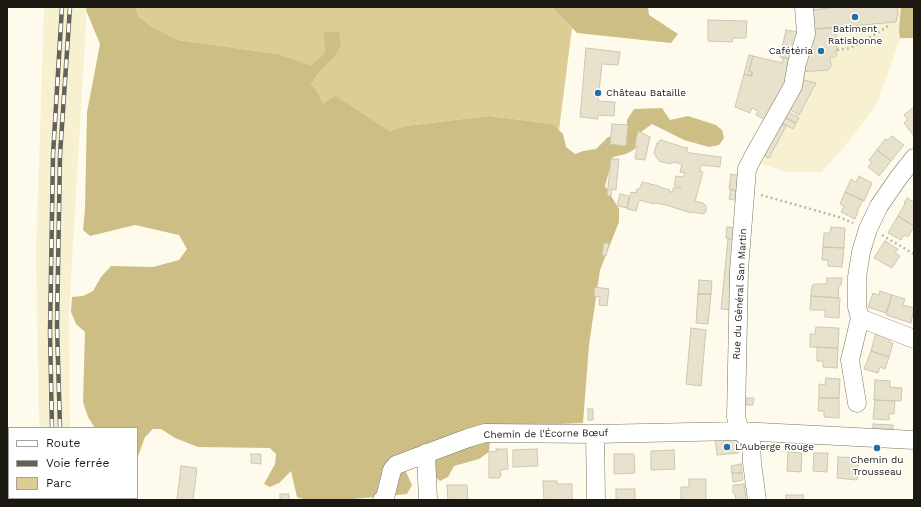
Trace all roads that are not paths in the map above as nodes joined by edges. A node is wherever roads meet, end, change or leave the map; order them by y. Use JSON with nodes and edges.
{"nodes":[{"id":1,"x":804,"y":7,"type":"edge"},
{"id":2,"x":914,"y":158,"type":"edge"},
{"id":3,"x":860,"y":318,"type":"junction"},
{"id":4,"x":914,"y":339,"type":"edge"},
{"id":5,"x":857,"y":403,"type":"dead end"},
{"id":6,"x":740,"y":431,"type":"junction"},
{"id":7,"x":595,"y":434,"type":"junction"},
{"id":8,"x":914,"y":440,"type":"edge"},
{"id":9,"x":426,"y":453,"type":"junction"},
{"id":10,"x":382,"y":500,"type":"edge"},
{"id":11,"x":428,"y":500,"type":"edge"},
{"id":12,"x":596,"y":500,"type":"edge"},
{"id":13,"x":757,"y":500,"type":"edge"}],
"edges":[{"from":1,"to":6,"type":"street","name":"Rue du Général San Martin"},
{"from":2,"to":3,"type":"street"},
{"from":3,"to":4,"type":"street"},
{"from":3,"to":5,"type":"street"},
{"from":6,"to":7,"type":"street","name":"Chemin de l'Écorne Bœuf"},
{"from":6,"to":8,"type":"street","name":"Chemin de l'Écorne Bœuf"},
{"from":6,"to":13,"type":"street"},
{"from":7,"to":9,"type":"street","name":"Chemin de l'Écorne Bœuf"},
{"from":7,"to":12,"type":"street"},
{"from":9,"to":10,"type":"street","name":"Chemin de l'Écorne Bœuf"},
{"from":9,"to":11,"type":"street"}]}
